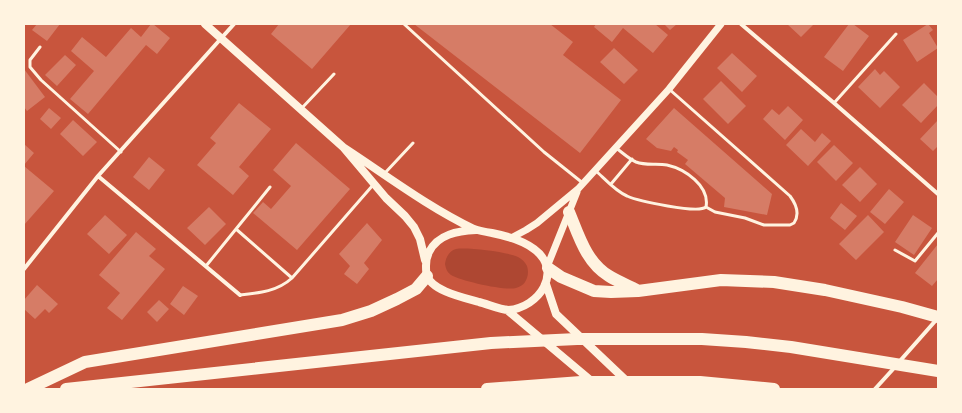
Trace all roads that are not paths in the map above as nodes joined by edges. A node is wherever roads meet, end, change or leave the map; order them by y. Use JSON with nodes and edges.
{"nodes":[{"id":1,"x":205,"y":24,"type":"edge"},
{"id":2,"x":234,"y":24,"type":"edge"},
{"id":3,"x":404,"y":24,"type":"edge"},
{"id":4,"x":721,"y":24,"type":"edge"},
{"id":5,"x":741,"y":24,"type":"edge"},
{"id":6,"x":896,"y":34,"type":"dead end"},
{"id":7,"x":221,"y":38,"type":"junction"},
{"id":8,"x":40,"y":47,"type":"dead end"},
{"id":9,"x":334,"y":74,"type":"dead end"},
{"id":10,"x":669,"y":89,"type":"junction"},
{"id":11,"x":834,"y":103,"type":"junction"},
{"id":12,"x":301,"y":109,"type":"junction"},
{"id":13,"x":413,"y":143,"type":"dead end"},
{"id":14,"x":343,"y":147,"type":"junction"},
{"id":15,"x":616,"y":148,"type":"junction"},
{"id":16,"x":121,"y":152,"type":"junction"},
{"id":17,"x":632,"y":159,"type":"junction"},
{"id":18,"x":595,"y":170,"type":"junction"},
{"id":19,"x":384,"y":174,"type":"junction"},
{"id":20,"x":98,"y":176,"type":"junction"},
{"id":21,"x":374,"y":184,"type":"junction"},
{"id":22,"x":584,"y":184,"type":"junction"},
{"id":23,"x":611,"y":184,"type":"junction"},
{"id":24,"x":270,"y":187,"type":"dead end"},
{"id":25,"x":578,"y":190,"type":"junction"},
{"id":26,"x":938,"y":194,"type":"edge"},
{"id":27,"x":706,"y":207,"type":"junction"},
{"id":28,"x":569,"y":212,"type":"junction"},
{"id":29,"x":236,"y":229,"type":"junction"},
{"id":30,"x":476,"y":230,"type":"junction"},
{"id":31,"x":938,"y":233,"type":"edge"},
{"id":32,"x":510,"y":238,"type":"junction"},
{"id":33,"x":895,"y":250,"type":"dead end"},
{"id":34,"x":426,"y":264,"type":"junction"},
{"id":35,"x":206,"y":266,"type":"junction"},
{"id":36,"x":547,"y":267,"type":"junction"},
{"id":37,"x":24,"y":269,"type":"edge"},
{"id":38,"x":427,"y":276,"type":"junction"},
{"id":39,"x":292,"y":278,"type":"junction"},
{"id":40,"x":546,"y":284,"type":"junction"},
{"id":41,"x":638,"y":291,"type":"junction"},
{"id":42,"x":240,"y":295,"type":"joint"},
{"id":43,"x":507,"y":310,"type":"junction"},
{"id":44,"x":938,"y":317,"type":"edge"},
{"id":45,"x":938,"y":371,"type":"edge"},
{"id":46,"x":28,"y":389,"type":"edge"},
{"id":47,"x":66,"y":389,"type":"edge"},
{"id":48,"x":487,"y":389,"type":"edge"},
{"id":49,"x":601,"y":389,"type":"edge"},
{"id":50,"x":635,"y":389,"type":"edge"},
{"id":51,"x":774,"y":389,"type":"edge"},
{"id":52,"x":875,"y":389,"type":"edge"}],
"edges":[{"from":1,"to":7,"type":"main road"},
{"from":2,"to":7,"type":"street"},
{"from":3,"to":22,"type":"lane"},
{"from":4,"to":10,"type":"street"},
{"from":5,"to":11,"type":"street"},
{"from":6,"to":11,"type":"lane"},
{"from":7,"to":12,"type":"main road"},
{"from":7,"to":16,"type":"street"},
{"from":8,"to":16,"type":"lane"},
{"from":9,"to":12,"type":"lane"},
{"from":10,"to":15,"type":"street"},
{"from":10,"to":27,"type":"lane"},
{"from":11,"to":26,"type":"street"},
{"from":12,"to":14,"type":"main road"},
{"from":13,"to":19,"type":"lane"},
{"from":14,"to":19,"type":"main road"},
{"from":14,"to":21,"type":"main road"},
{"from":15,"to":17,"type":"lane"},
{"from":15,"to":18,"type":"street"},
{"from":16,"to":20,"type":"street"},
{"from":17,"to":23,"type":"lane"},
{"from":17,"to":27,"type":"lane"},
{"from":18,"to":22,"type":"street"},
{"from":18,"to":23,"type":"lane"},
{"from":19,"to":30,"type":"main road"},
{"from":20,"to":35,"type":"street"},
{"from":20,"to":37,"type":"street"},
{"from":21,"to":34,"type":"main road"},
{"from":21,"to":39,"type":"lane"},
{"from":22,"to":25,"type":"street"},
{"from":23,"to":27,"type":"lane"},
{"from":24,"to":29,"type":"lane"},
{"from":25,"to":28,"type":"street"},
{"from":25,"to":32,"type":"street"},
{"from":28,"to":36,"type":"street"},
{"from":28,"to":41,"type":"highway"},
{"from":29,"to":35,"type":"lane"},
{"from":29,"to":39,"type":"lane"},
{"from":30,"to":32,"type":"main road"},
{"from":30,"to":34,"type":"main road"},
{"from":31,"to":33,"type":"lane"},
{"from":32,"to":36,"type":"main road"},
{"from":34,"to":38,"type":"main road"},
{"from":35,"to":42,"type":"street"},
{"from":36,"to":40,"type":"main road"},
{"from":36,"to":41,"type":"highway"},
{"from":38,"to":43,"type":"main road"},
{"from":38,"to":46,"type":"highway"},
{"from":39,"to":42,"type":"lane"},
{"from":40,"to":43,"type":"main road"},
{"from":40,"to":50,"type":"main road"},
{"from":41,"to":44,"type":"highway"},
{"from":43,"to":49,"type":"main road"},
{"from":44,"to":52,"type":"street"},
{"from":45,"to":47,"type":"highway"},
{"from":48,"to":51,"type":"highway"}]}
